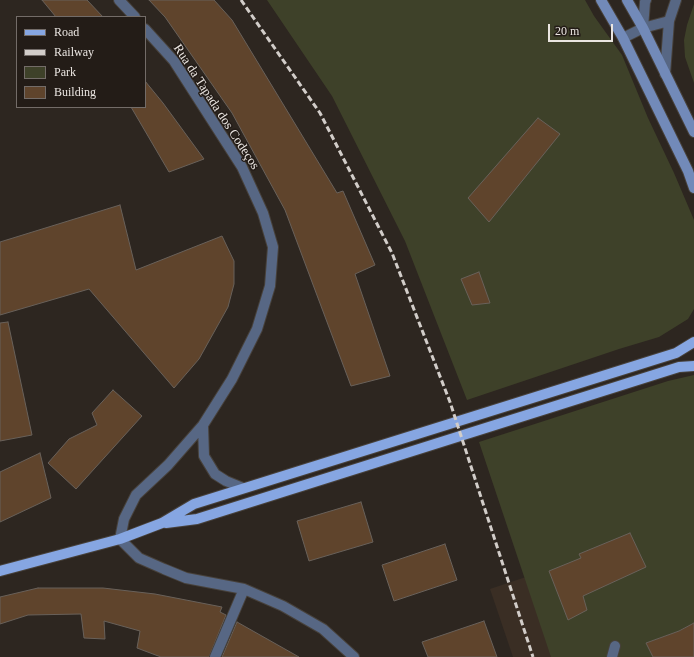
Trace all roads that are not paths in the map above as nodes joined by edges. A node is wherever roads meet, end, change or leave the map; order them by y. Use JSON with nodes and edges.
{"nodes":[{"id":1,"x":120,"y":0,"type":"edge"},
{"id":2,"x":601,"y":0,"type":"edge"},
{"id":3,"x":627,"y":0,"type":"edge"},
{"id":4,"x":646,"y":0,"type":"edge"},
{"id":5,"x":676,"y":0,"type":"edge"},
{"id":6,"x":133,"y":16,"type":"edge"},
{"id":7,"x":669,"y":21,"type":"junction"},
{"id":8,"x":643,"y":28,"type":"junction"},
{"id":9,"x":146,"y":30,"type":"edge"},
{"id":10,"x":622,"y":38,"type":"junction"},
{"id":11,"x":665,"y":74,"type":"junction"},
{"id":12,"x":694,"y":132,"type":"edge"},
{"id":13,"x":694,"y":188,"type":"edge"},
{"id":14,"x":694,"y":342,"type":"edge"},
{"id":15,"x":694,"y":366,"type":"edge"},
{"id":16,"x":203,"y":425,"type":"junction"},
{"id":17,"x":243,"y":488,"type":"junction"},
{"id":18,"x":162,"y":523,"type":"junction"},
{"id":19,"x":120,"y":539,"type":"junction"},
{"id":20,"x":0,"y":571,"type":"edge"},
{"id":21,"x":244,"y":589,"type":"junction"},
{"id":22,"x":615,"y":646,"type":"dead end"},
{"id":23,"x":215,"y":657,"type":"edge"},
{"id":24,"x":354,"y":657,"type":"edge"},
{"id":25,"x":612,"y":657,"type":"edge"}],
"edges":[{"from":1,"to":6,"type":"street"},
{"from":2,"to":10,"type":"main road"},
{"from":3,"to":8,"type":"main road"},
{"from":4,"to":8,"type":"street"},
{"from":5,"to":7,"type":"street"},
{"from":7,"to":8,"type":"street"},
{"from":7,"to":11,"type":"street"},
{"from":8,"to":10,"type":"street"},
{"from":8,"to":11,"type":"main road"},
{"from":9,"to":16,"type":"street","name":"Rua da Tapada dos Codeços"},
{"from":10,"to":13,"type":"main road"},
{"from":11,"to":12,"type":"main road"},
{"from":14,"to":17,"type":"main road"},
{"from":15,"to":18,"type":"main road"},
{"from":16,"to":17,"type":"street"},
{"from":16,"to":19,"type":"street","name":"Rua da Tapada dos Codeços"},
{"from":17,"to":18,"type":"main road"},
{"from":18,"to":19,"type":"main road"},
{"from":19,"to":20,"type":"main road"},
{"from":19,"to":21,"type":"street"},
{"from":21,"to":23,"type":"street"},
{"from":21,"to":24,"type":"street"},
{"from":22,"to":25,"type":"street"}]}
